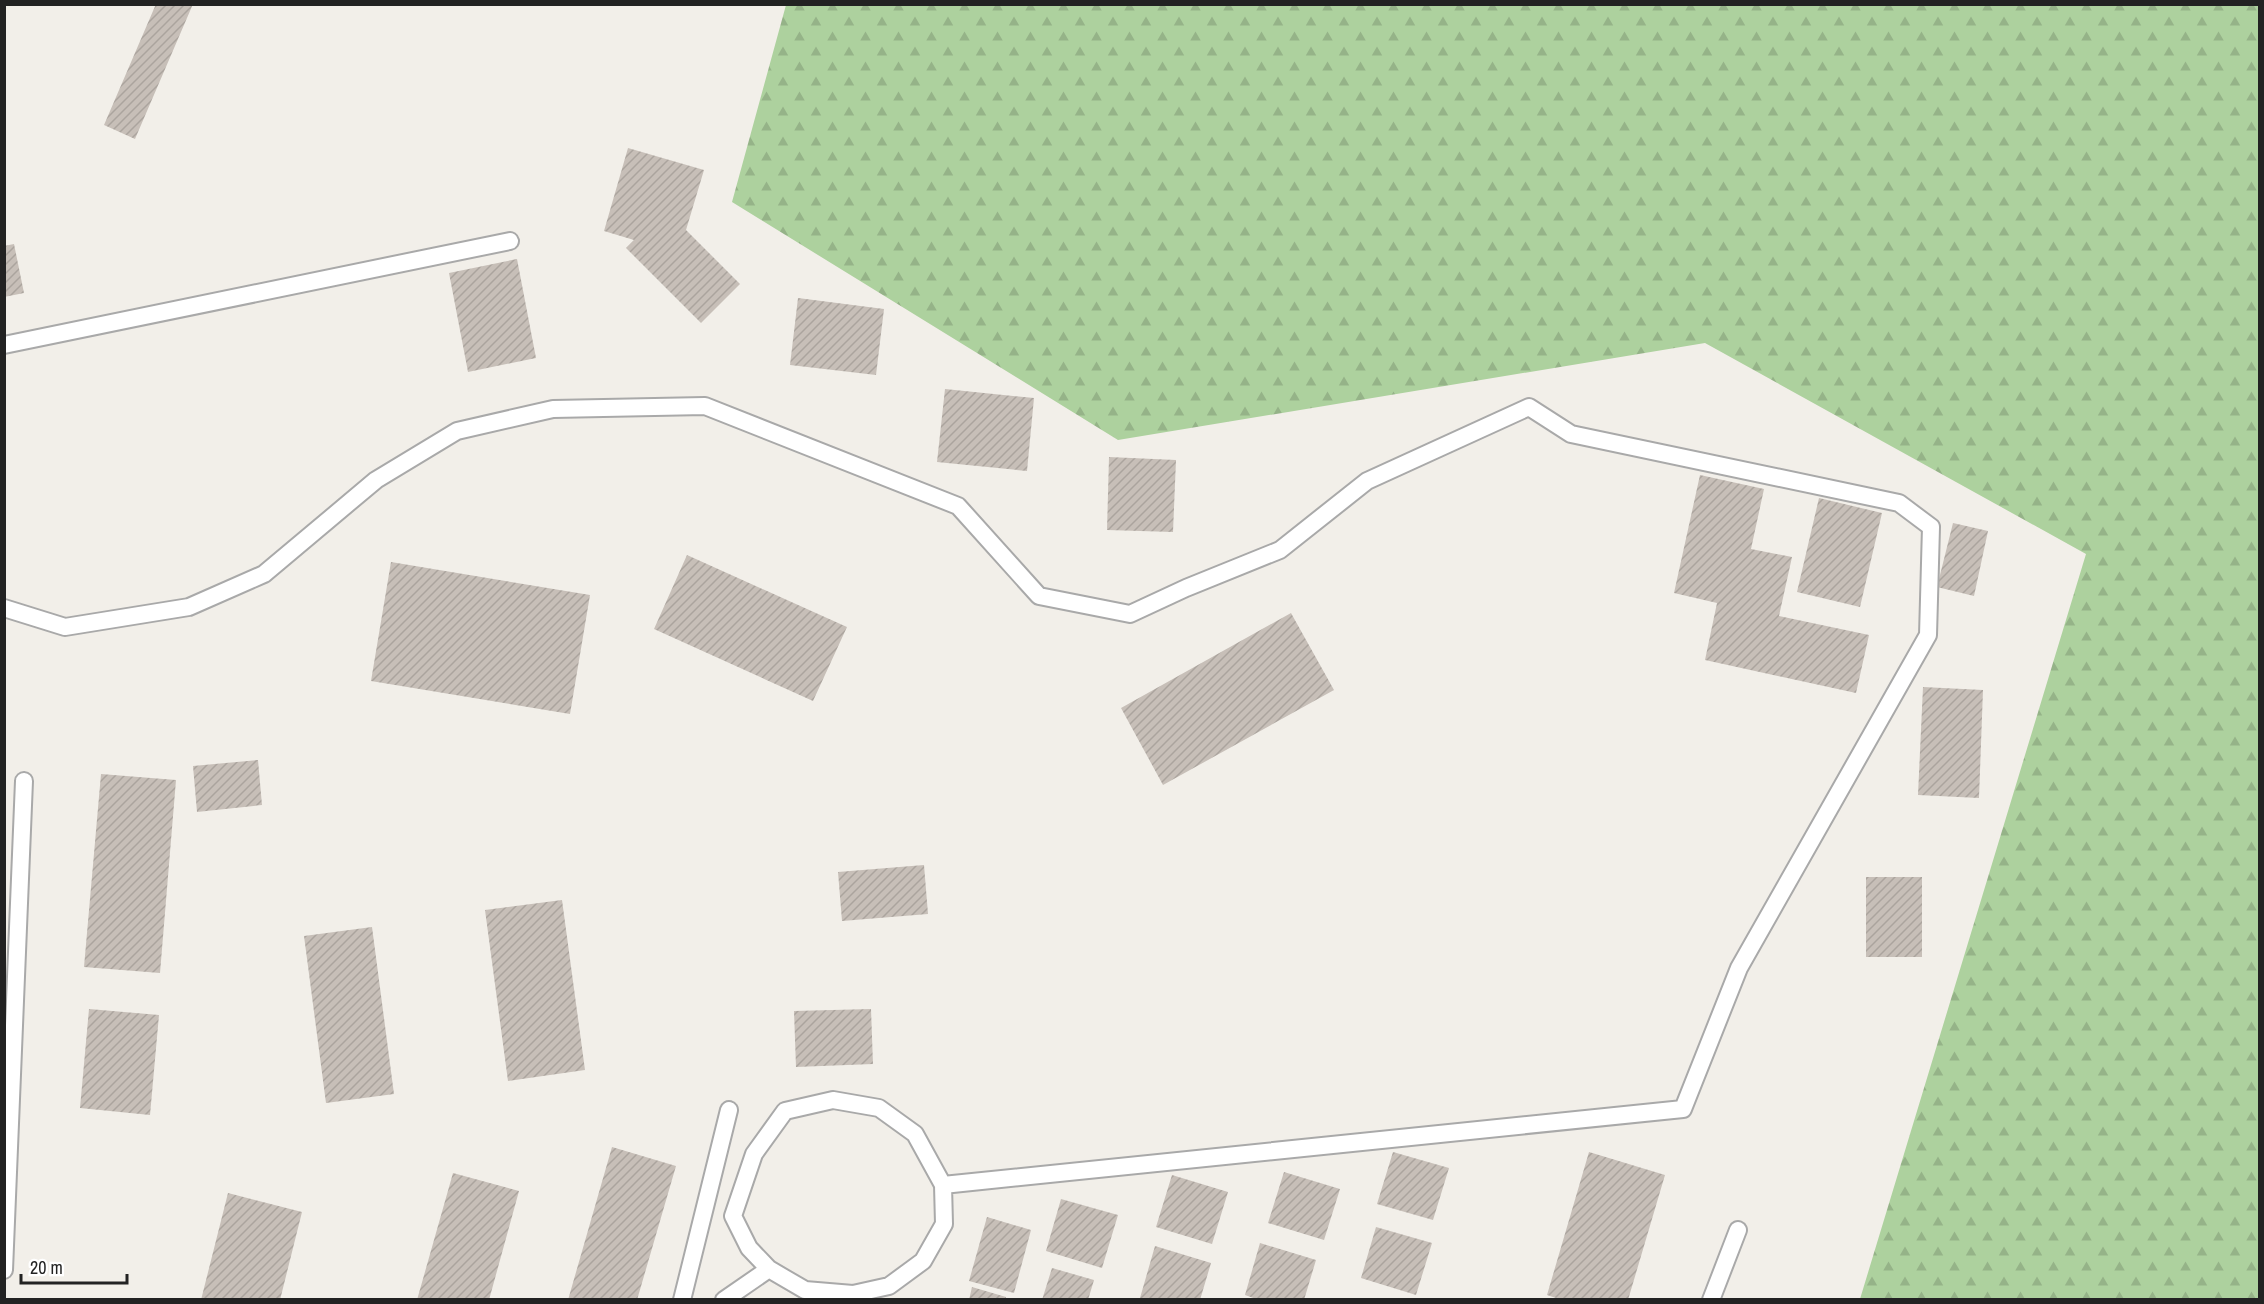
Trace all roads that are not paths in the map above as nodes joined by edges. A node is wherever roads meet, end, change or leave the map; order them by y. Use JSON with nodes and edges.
{"nodes":[{"id":1,"x":510,"y":241,"type":"dead end"},
{"id":2,"x":4,"y":345,"type":"edge"},
{"id":3,"x":4,"y":608,"type":"edge"},
{"id":4,"x":24,"y":781,"type":"dead end"},
{"id":5,"x":729,"y":1110,"type":"dead end"},
{"id":6,"x":943,"y":1185,"type":"junction"},
{"id":7,"x":1738,"y":1230,"type":"dead end"},
{"id":8,"x":769,"y":1269,"type":"junction"},
{"id":9,"x":4,"y":1270,"type":"edge"},
{"id":10,"x":682,"y":1299,"type":"edge"},
{"id":11,"x":724,"y":1299,"type":"edge"},
{"id":12,"x":1711,"y":1299,"type":"edge"}],
"edges":[{"from":1,"to":2,"type":"lane"},
{"from":3,"to":6,"type":"lane"},
{"from":4,"to":9,"type":"lane"},
{"from":5,"to":10,"type":"lane"},
{"from":6,"to":8,"type":"lane"},
{"from":6,"to":8,"type":"lane"},
{"from":7,"to":12,"type":"lane"},
{"from":8,"to":11,"type":"lane"}]}
